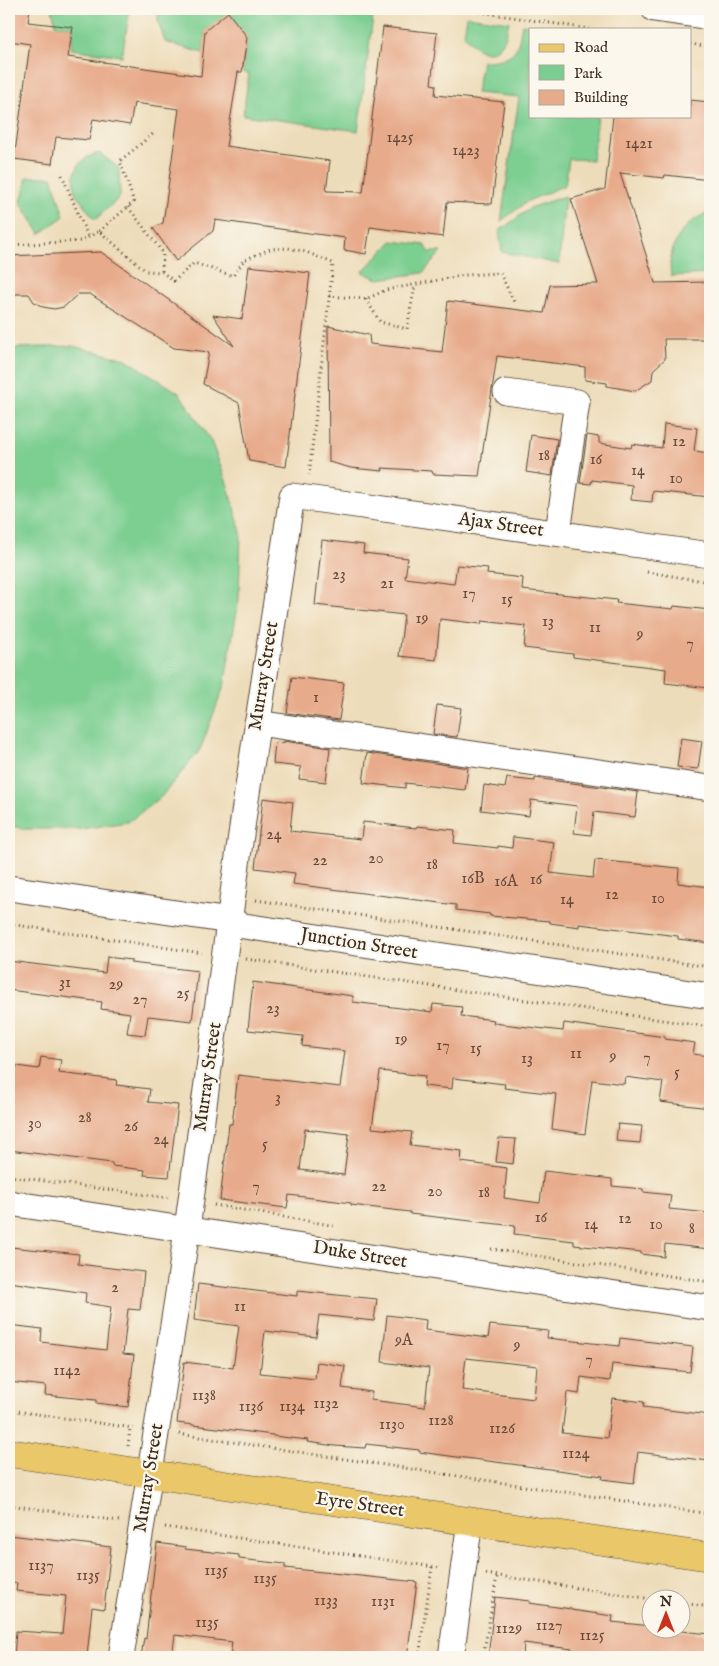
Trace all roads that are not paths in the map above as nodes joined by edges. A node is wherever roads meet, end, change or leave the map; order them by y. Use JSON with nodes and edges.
{"nodes":[{"id":1,"x":654,"y":9,"type":"edge"},
{"id":2,"x":710,"y":17,"type":"edge"},
{"id":3,"x":506,"y":392,"type":"dead end"},
{"id":4,"x":292,"y":496,"type":"joint"},
{"id":5,"x":558,"y":532,"type":"junction"},
{"id":6,"x":710,"y":555,"type":"edge"},
{"id":7,"x":257,"y":723,"type":"junction"},
{"id":8,"x":710,"y":788,"type":"edge"},
{"id":9,"x":9,"y":888,"type":"edge"},
{"id":10,"x":230,"y":921,"type":"junction"},
{"id":11,"x":710,"y":996,"type":"edge"},
{"id":12,"x":9,"y":1203,"type":"edge"},
{"id":13,"x":187,"y":1229,"type":"junction"},
{"id":14,"x":710,"y":1308,"type":"edge"},
{"id":15,"x":9,"y":1453,"type":"edge"},
{"id":16,"x":149,"y":1474,"type":"junction"},
{"id":17,"x":470,"y":1521,"type":"junction"},
{"id":18,"x":710,"y":1557,"type":"edge"},
{"id":19,"x":121,"y":1657,"type":"edge"},
{"id":20,"x":451,"y":1657,"type":"edge"}],
"edges":[{"from":1,"to":2,"type":"street"},
{"from":3,"to":5,"type":"street"},
{"from":4,"to":5,"type":"street","name":"Ajax Street"},
{"from":4,"to":7,"type":"street","name":"Murray Street"},
{"from":5,"to":6,"type":"street","name":"Ajax Street"},
{"from":7,"to":8,"type":"street"},
{"from":7,"to":10,"type":"street","name":"Murray Street"},
{"from":9,"to":10,"type":"street","name":"Junction Street"},
{"from":10,"to":11,"type":"street","name":"Junction Street"},
{"from":10,"to":13,"type":"street","name":"Murray Street"},
{"from":12,"to":13,"type":"street","name":"Duke Street"},
{"from":13,"to":14,"type":"street","name":"Duke Street"},
{"from":13,"to":16,"type":"street","name":"Murray Street"},
{"from":15,"to":16,"type":"main road","name":"Eyre Street"},
{"from":16,"to":17,"type":"main road","name":"Eyre Street"},
{"from":16,"to":19,"type":"street","name":"Murray Street"},
{"from":17,"to":18,"type":"main road","name":"Eyre Street"},
{"from":17,"to":20,"type":"street"}]}
